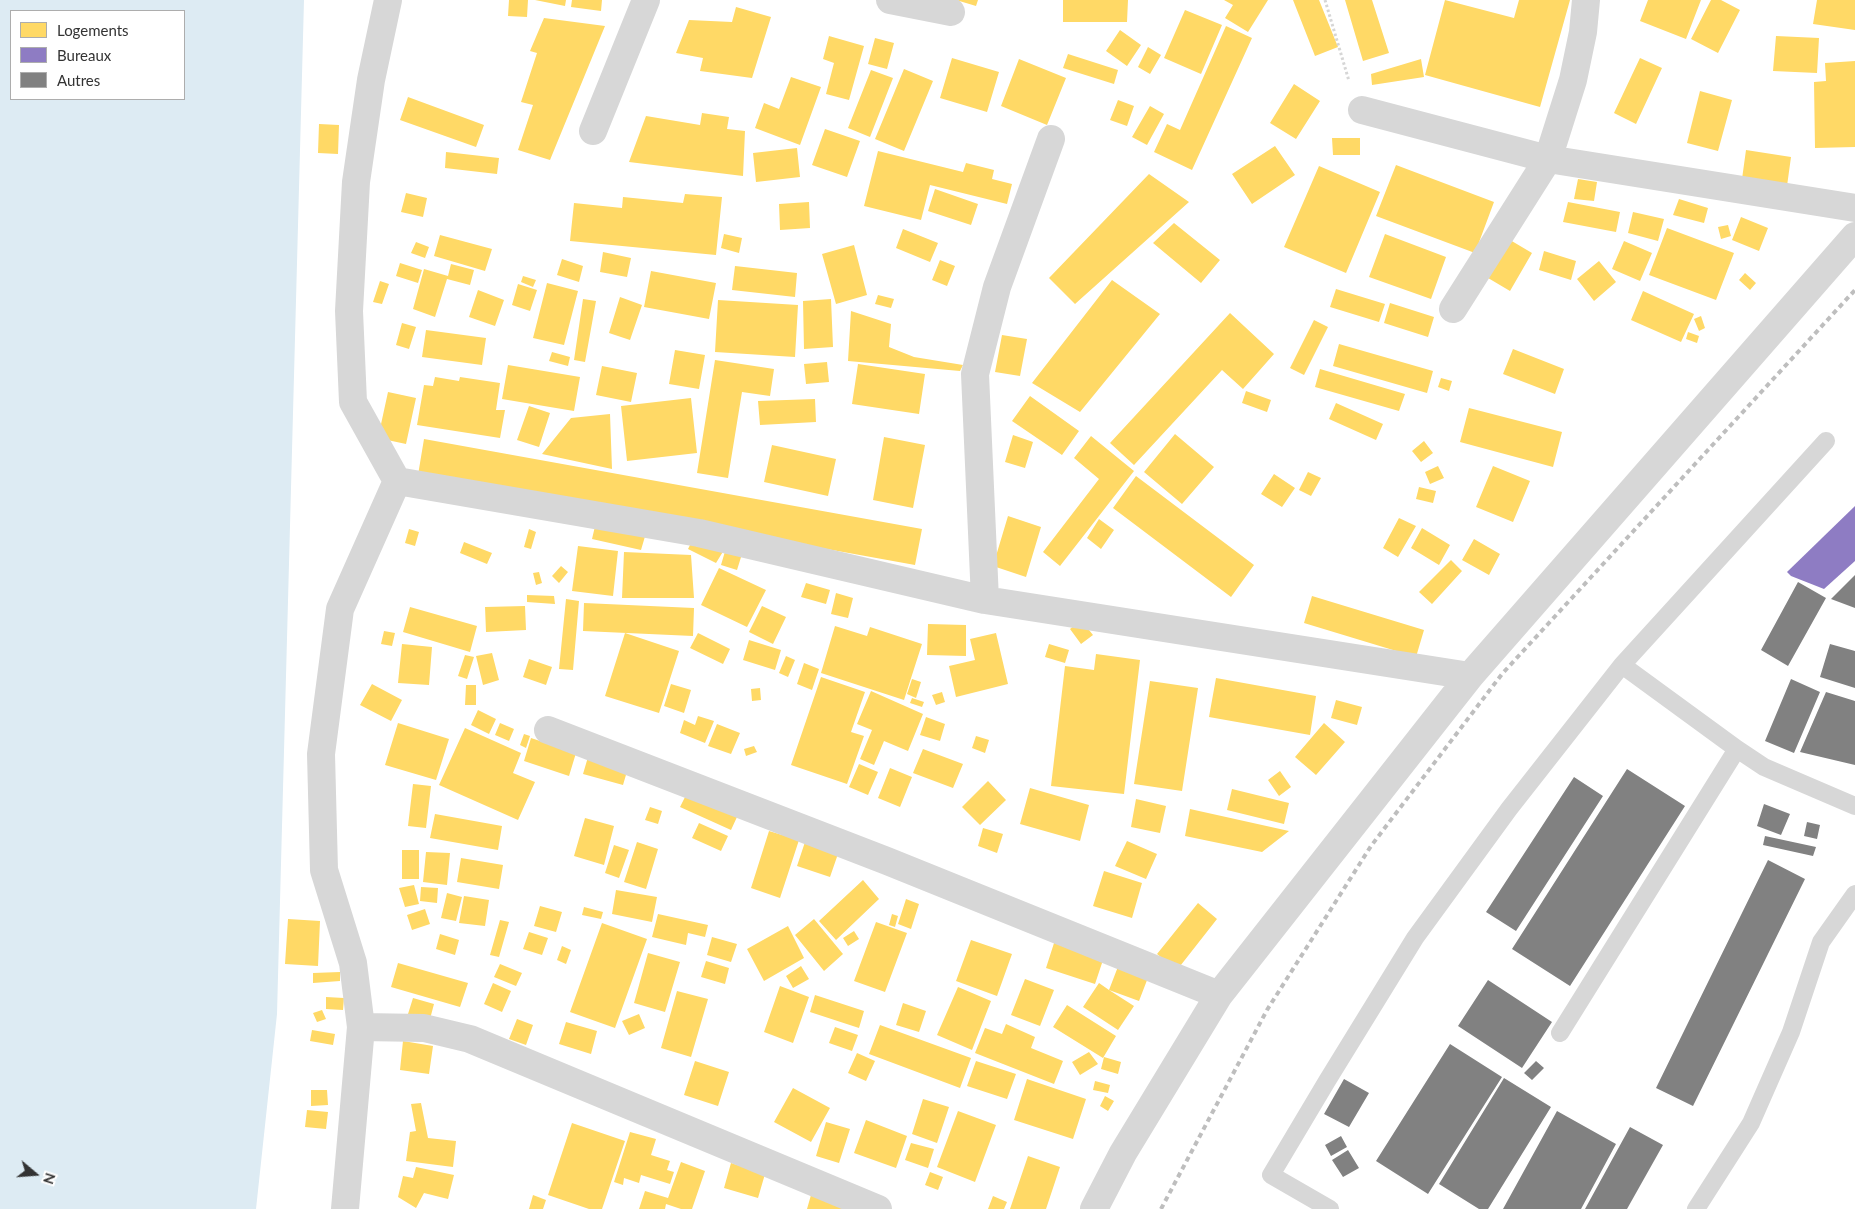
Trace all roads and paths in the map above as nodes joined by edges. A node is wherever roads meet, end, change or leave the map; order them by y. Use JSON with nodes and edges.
{"nodes":[{"id":1,"x":388,"y":0,"type":"edge"},
{"id":2,"x":646,"y":0,"type":"edge"},
{"id":3,"x":890,"y":0,"type":"edge"},
{"id":4,"x":1325,"y":0,"type":"edge"},
{"id":5,"x":1586,"y":0,"type":"edge"},
{"id":6,"x":951,"y":12,"type":"dead end"},
{"id":7,"x":1362,"y":110,"type":"joint"},
{"id":8,"x":593,"y":131,"type":"dead end"},
{"id":9,"x":1051,"y":139,"type":"dead end"},
{"id":10,"x":1548,"y":158,"type":"junction"},
{"id":11,"x":1855,"y":208,"type":"edge"},
{"id":12,"x":1855,"y":236,"type":"edge"},
{"id":13,"x":1453,"y":309,"type":"dead end"},
{"id":14,"x":1826,"y":441,"type":"dead end"},
{"id":15,"x":397,"y":481,"type":"junction"},
{"id":16,"x":986,"y":600,"type":"junction"},
{"id":17,"x":1622,"y":665,"type":"junction"},
{"id":18,"x":1470,"y":676,"type":"junction"},
{"id":19,"x":548,"y":730,"type":"dead end"},
{"id":20,"x":1737,"y":749,"type":"junction"},
{"id":21,"x":1855,"y":806,"type":"edge"},
{"id":22,"x":1855,"y":894,"type":"edge"},
{"id":23,"x":1219,"y":995,"type":"junction"},
{"id":24,"x":361,"y":1028,"type":"junction"},
{"id":25,"x":1560,"y":1033,"type":"dead end"},
{"id":26,"x":345,"y":1209,"type":"edge"},
{"id":27,"x":878,"y":1209,"type":"edge"},
{"id":28,"x":1094,"y":1209,"type":"edge"},
{"id":29,"x":1330,"y":1209,"type":"edge"},
{"id":30,"x":1696,"y":1209,"type":"edge"}],
"edges":[{"from":1,"to":15,"type":"street"},
{"from":2,"to":8,"type":"street"},
{"from":3,"to":6,"type":"street"},
{"from":4,"to":7,"type":"path"},
{"from":5,"to":10,"type":"street"},
{"from":7,"to":10,"type":"street"},
{"from":9,"to":16,"type":"street"},
{"from":10,"to":11,"type":"street"},
{"from":10,"to":13,"type":"street"},
{"from":12,"to":18,"type":"street"},
{"from":14,"to":17,"type":"lane"},
{"from":15,"to":16,"type":"street"},
{"from":15,"to":24,"type":"street"},
{"from":16,"to":18,"type":"street"},
{"from":17,"to":20,"type":"lane"},
{"from":17,"to":29,"type":"lane"},
{"from":18,"to":23,"type":"street"},
{"from":19,"to":23,"type":"street"},
{"from":20,"to":21,"type":"lane"},
{"from":20,"to":25,"type":"lane"},
{"from":22,"to":30,"type":"lane"},
{"from":23,"to":28,"type":"street"},
{"from":24,"to":26,"type":"street"},
{"from":24,"to":27,"type":"street"}]}
